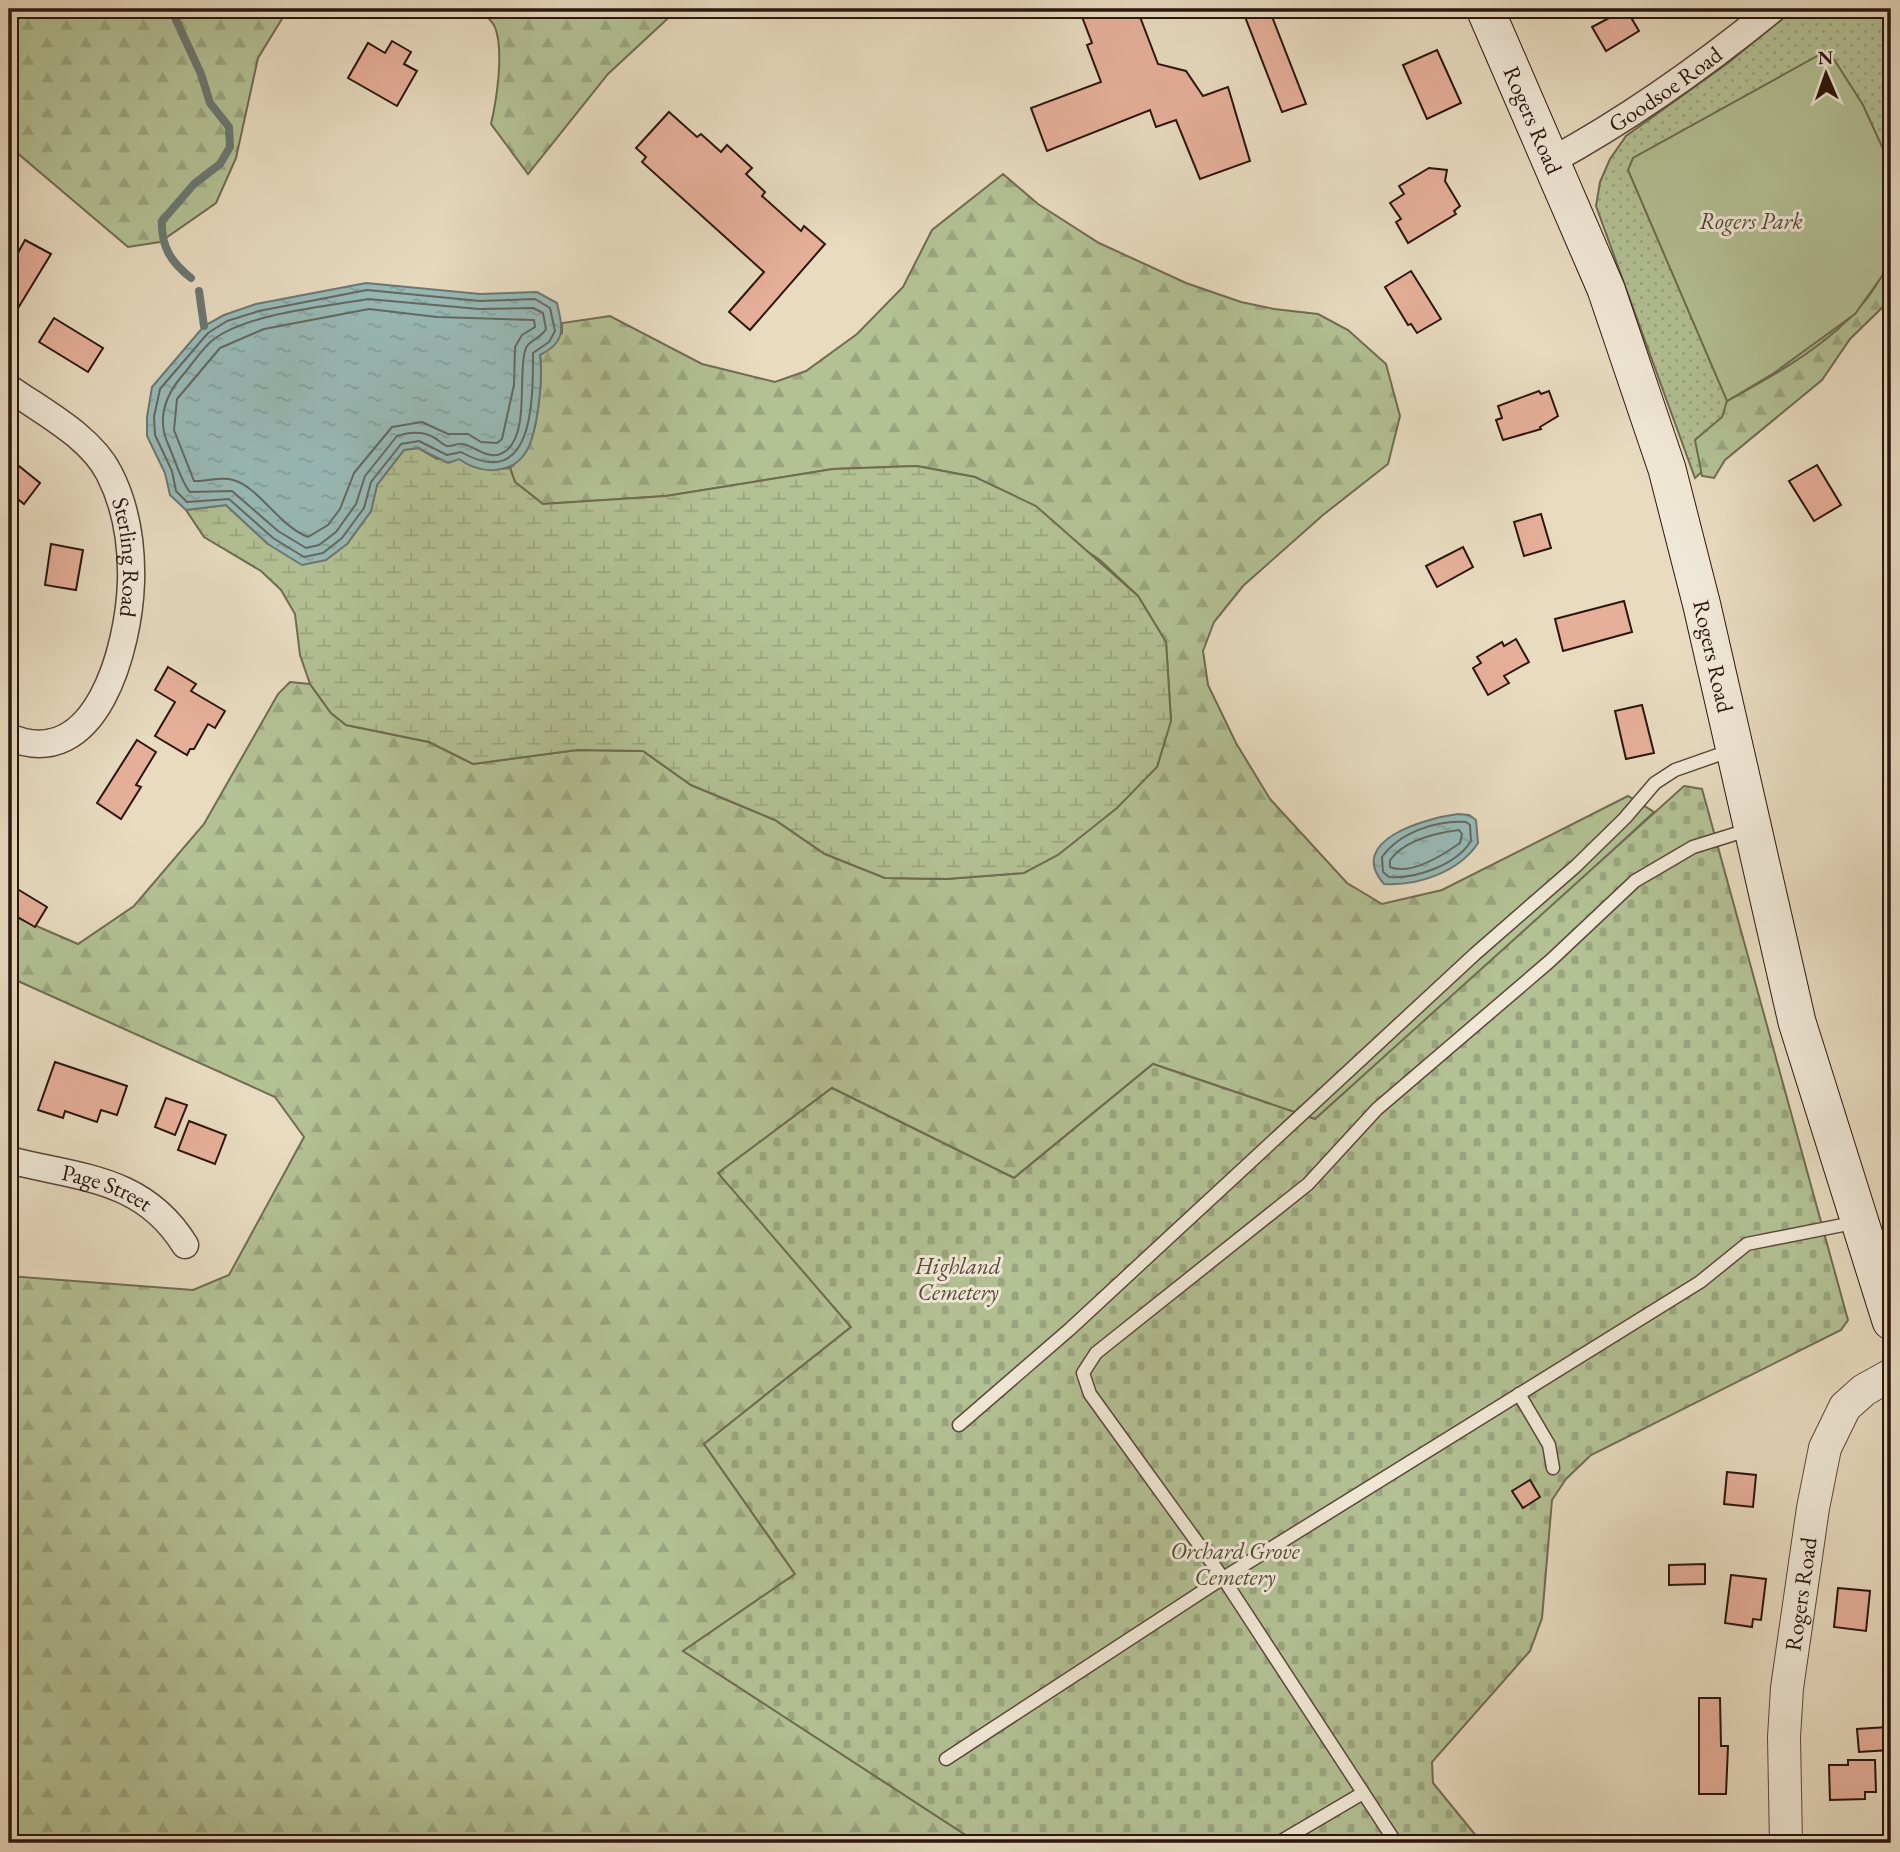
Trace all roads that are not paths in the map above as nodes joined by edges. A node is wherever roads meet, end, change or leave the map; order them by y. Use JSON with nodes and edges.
{"nodes":[{"id":1,"x":1485,"y":9,"type":"edge"},
{"id":2,"x":1773,"y":9,"type":"edge"},
{"id":3,"x":1551,"y":160,"type":"junction"},
{"id":4,"x":9,"y":388,"type":"edge"},
{"id":5,"x":9,"y":737,"type":"edge"},
{"id":6,"x":1733,"y":750,"type":"junction"},
{"id":7,"x":1751,"y":829,"type":"junction"},
{"id":8,"x":9,"y":1160,"type":"edge"},
{"id":9,"x":1873,"y":1238,"type":"edge"},
{"id":10,"x":184,"y":1245,"type":"dead end"},
{"id":11,"x":1891,"y":1321,"type":"edge"},
{"id":12,"x":1891,"y":1375,"type":"edge"},
{"id":13,"x":1519,"y":1394,"type":"junction"},
{"id":14,"x":959,"y":1425,"type":"dead end"},
{"id":15,"x":1553,"y":1468,"type":"dead end"},
{"id":16,"x":1223,"y":1578,"type":"junction"},
{"id":17,"x":946,"y":1759,"type":"dead end"},
{"id":18,"x":1363,"y":1793,"type":"junction"},
{"id":19,"x":1278,"y":1843,"type":"edge"},
{"id":20,"x":1396,"y":1843,"type":"edge"},
{"id":21,"x":1786,"y":1843,"type":"edge"}],
"edges":[{"from":1,"to":3,"type":"main road","name":"Rogers Road"},
{"from":2,"to":3,"type":"street","name":"Goodsoe Road"},
{"from":3,"to":6,"type":"main road","name":"Rogers Road"},
{"from":4,"to":5,"type":"street","name":"Sterling Road"},
{"from":6,"to":7,"type":"main road","name":"Rogers Road"},
{"from":6,"to":14,"type":"lane"},
{"from":7,"to":9,"type":"main road","name":"Rogers Road"},
{"from":7,"to":16,"type":"lane"},
{"from":8,"to":10,"type":"street","name":"Page Street"},
{"from":9,"to":11,"type":"main road","name":"Rogers Road"},
{"from":9,"to":13,"type":"lane"},
{"from":12,"to":21,"type":"street","name":"Rogers Road"},
{"from":13,"to":15,"type":"lane"},
{"from":13,"to":16,"type":"lane"},
{"from":16,"to":17,"type":"lane"},
{"from":16,"to":18,"type":"lane"},
{"from":18,"to":19,"type":"lane"},
{"from":18,"to":20,"type":"lane"}]}
